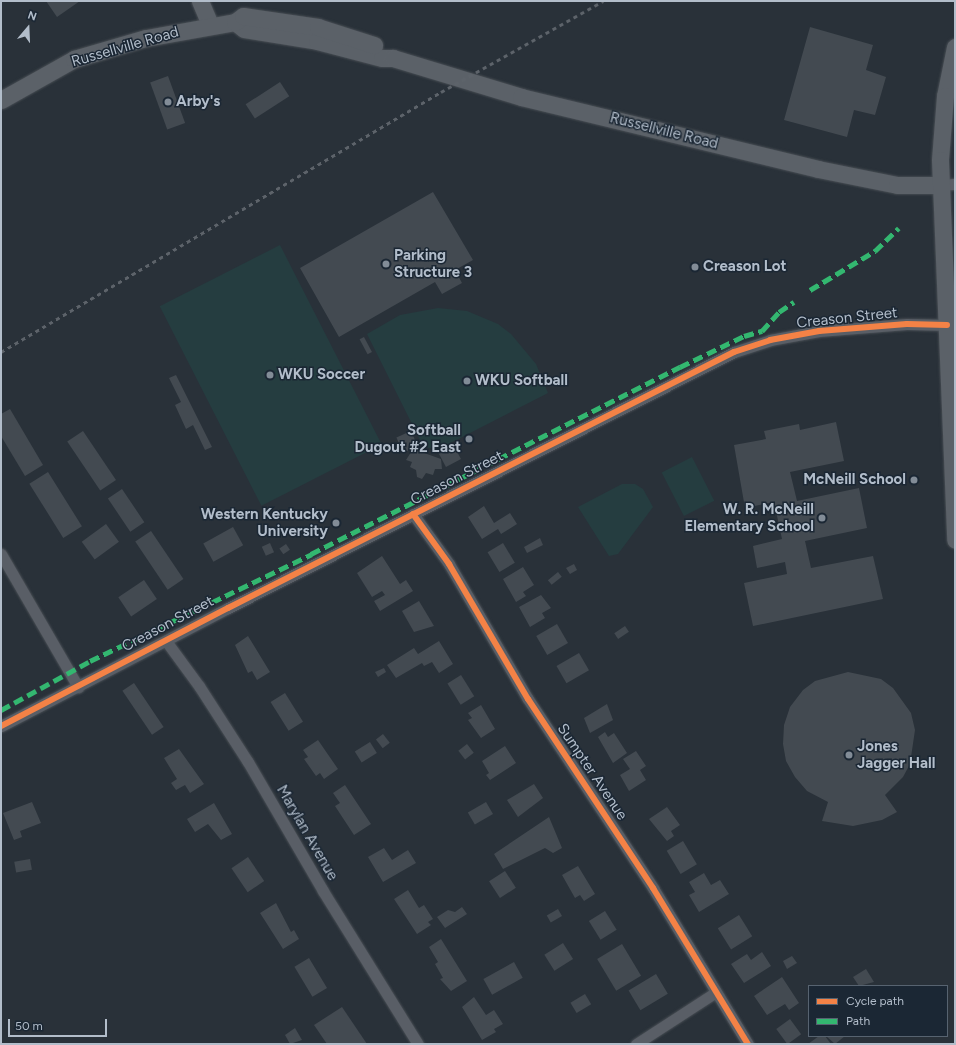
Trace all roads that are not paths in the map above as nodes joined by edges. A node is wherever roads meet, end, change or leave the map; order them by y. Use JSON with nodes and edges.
{"nodes":[{"id":1,"x":200,"y":1,"type":"edge"},
{"id":2,"x":210,"y":25,"type":"junction"},
{"id":3,"x":955,"y":47,"type":"edge"},
{"id":4,"x":1,"y":100,"type":"edge"},
{"id":5,"x":948,"y":185,"type":"edge"},
{"id":6,"x":947,"y":325,"type":"junction"},
{"id":7,"x":413,"y":514,"type":"junction"},
{"id":8,"x":955,"y":540,"type":"edge"},
{"id":9,"x":1,"y":554,"type":"edge"},
{"id":10,"x":166,"y":641,"type":"junction"},
{"id":11,"x":78,"y":687,"type":"junction"},
{"id":12,"x":1,"y":726,"type":"edge"},
{"id":13,"x":716,"y":992,"type":"junction"},
{"id":14,"x":418,"y":1044,"type":"edge"},
{"id":15,"x":636,"y":1044,"type":"edge"},
{"id":16,"x":748,"y":1044,"type":"edge"}],
"edges":[{"from":1,"to":2,"type":"main road"},
{"from":2,"to":4,"type":"main road","name":"Russellville Road"},
{"from":2,"to":5,"type":"main road","name":"Russellville Road"},
{"from":3,"to":5,"type":"main road"},
{"from":5,"to":6,"type":"main road"},
{"from":6,"to":7,"type":"street","name":"Creason Street"},
{"from":6,"to":8,"type":"main road"},
{"from":7,"to":10,"type":"street","name":"Creason Street"},
{"from":7,"to":13,"type":"street","name":"Sumpter Avenue"},
{"from":9,"to":11,"type":"street"},
{"from":10,"to":11,"type":"street","name":"Creason Street"},
{"from":10,"to":14,"type":"street","name":"Marylan Avenue"},
{"from":11,"to":12,"type":"street","name":"Creason Street"},
{"from":13,"to":15,"type":"street"},
{"from":13,"to":16,"type":"street","name":"Sumpter Avenue"}]}
